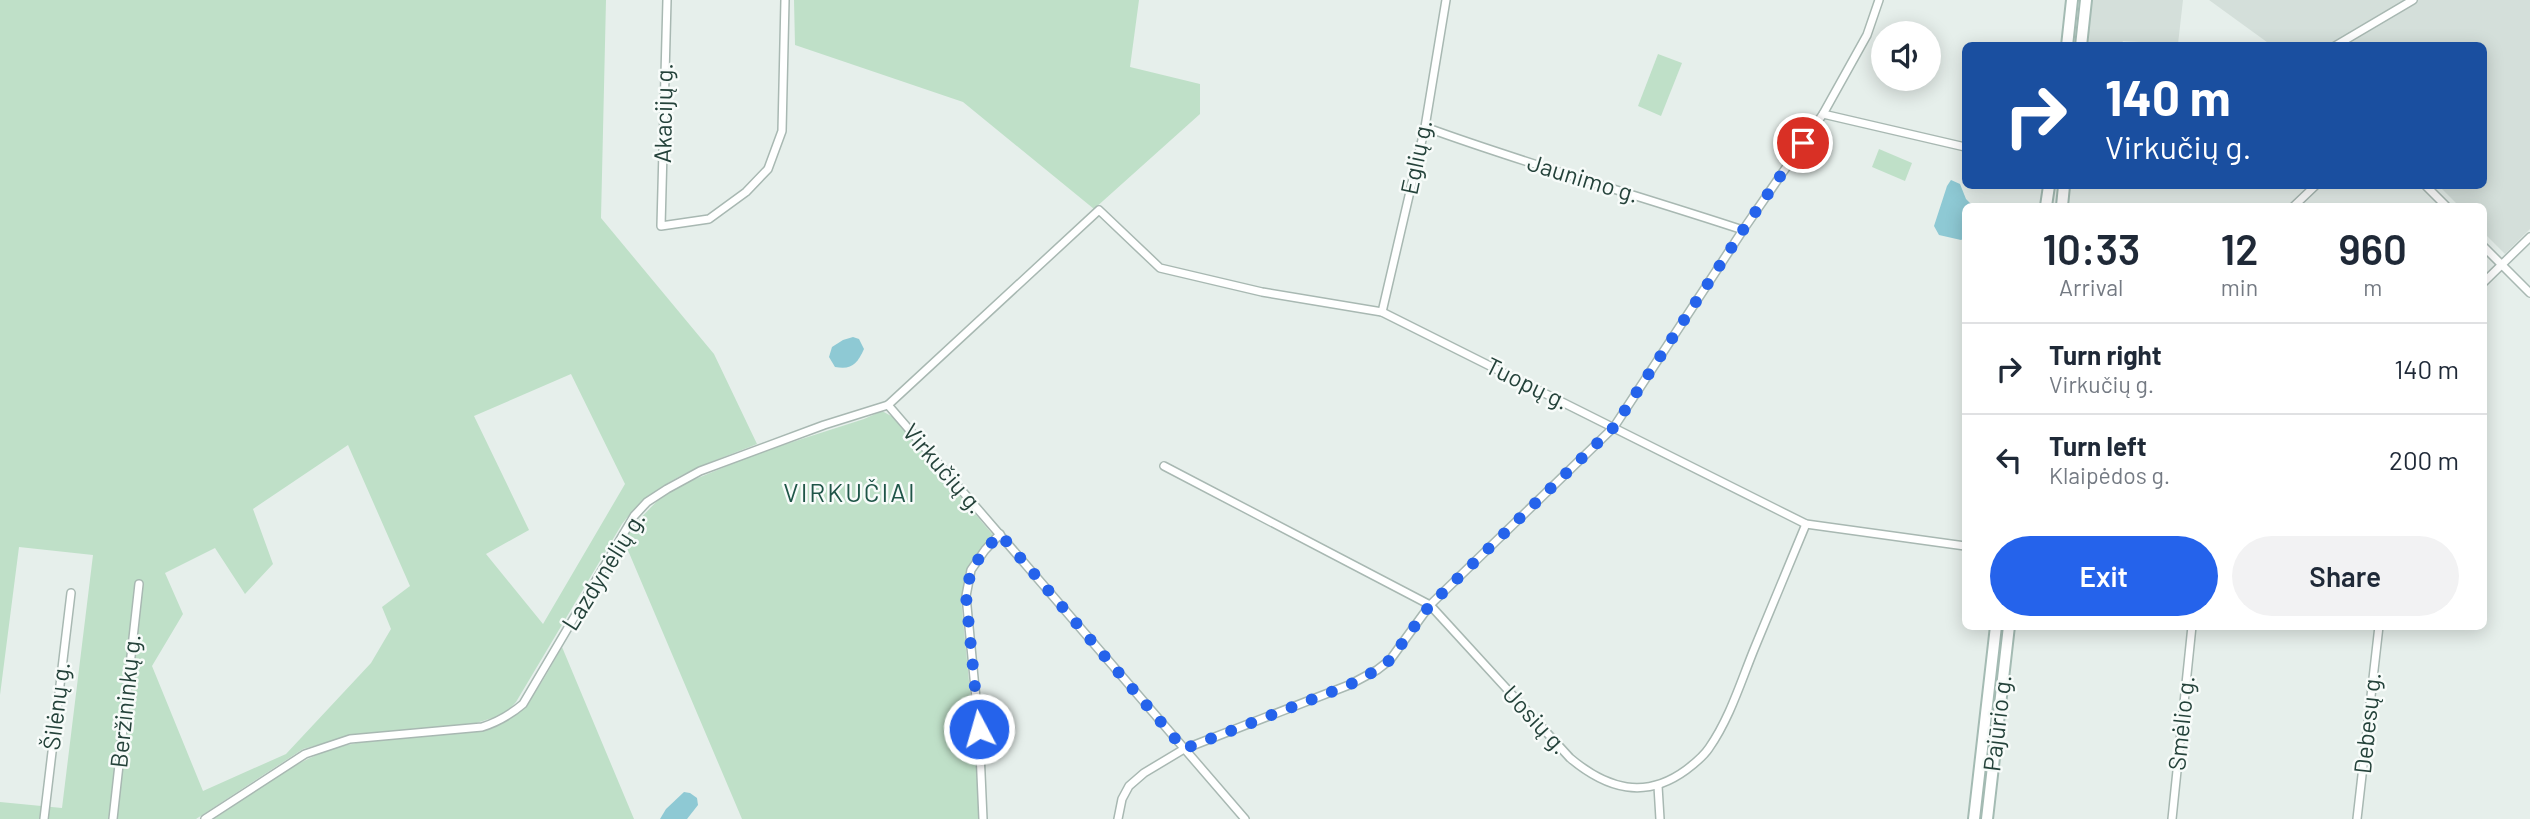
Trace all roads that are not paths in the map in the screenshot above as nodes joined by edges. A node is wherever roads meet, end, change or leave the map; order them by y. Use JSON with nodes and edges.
{"nodes":[{"id":1,"x":667,"y":0,"type":"edge"},
{"id":2,"x":785,"y":0,"type":"edge"},
{"id":3,"x":1446,"y":0,"type":"edge"},
{"id":4,"x":1879,"y":0,"type":"edge"},
{"id":5,"x":2072,"y":0,"type":"edge"},
{"id":6,"x":2086,"y":0,"type":"edge"},
{"id":7,"x":2413,"y":0,"type":"edge"},
{"id":8,"x":2067,"y":42,"type":"edge"},
{"id":9,"x":2081,"y":42,"type":"edge"},
{"id":10,"x":2342,"y":42,"type":"edge"},
{"id":11,"x":1824,"y":114,"type":"junction"},
{"id":12,"x":1425,"y":127,"type":"junction"},
{"id":13,"x":1962,"y":145,"type":"edge"},
{"id":14,"x":2312,"y":189,"type":"edge"},
{"id":15,"x":2429,"y":189,"type":"edge"},
{"id":16,"x":2297,"y":203,"type":"edge"},
{"id":17,"x":2443,"y":203,"type":"edge"},
{"id":18,"x":1098,"y":210,"type":"joint"},
{"id":19,"x":1743,"y":230,"type":"junction"},
{"id":20,"x":2530,"y":237,"type":"edge"},
{"id":21,"x":2487,"y":250,"type":"edge"},
{"id":22,"x":2502,"y":265,"type":"junction"},
{"id":23,"x":2487,"y":279,"type":"edge"},
{"id":24,"x":2530,"y":293,"type":"edge"},
{"id":25,"x":1382,"y":312,"type":"junction"},
{"id":26,"x":888,"y":405,"type":"junction"},
{"id":27,"x":1614,"y":427,"type":"junction"},
{"id":28,"x":1164,"y":466,"type":"dead end"},
{"id":29,"x":1807,"y":524,"type":"junction"},
{"id":30,"x":1000,"y":534,"type":"junction"},
{"id":31,"x":1962,"y":546,"type":"edge"},
{"id":32,"x":139,"y":584,"type":"dead end"},
{"id":33,"x":71,"y":593,"type":"dead end"},
{"id":34,"x":1430,"y":605,"type":"junction"},
{"id":35,"x":1996,"y":630,"type":"edge"},
{"id":36,"x":2009,"y":630,"type":"edge"},
{"id":37,"x":2192,"y":630,"type":"edge"},
{"id":38,"x":2379,"y":630,"type":"edge"},
{"id":39,"x":1184,"y":749,"type":"junction"},
{"id":40,"x":1658,"y":786,"type":"junction"},
{"id":41,"x":44,"y":819,"type":"edge"},
{"id":42,"x":113,"y":819,"type":"edge"},
{"id":43,"x":205,"y":819,"type":"edge"},
{"id":44,"x":983,"y":819,"type":"edge"},
{"id":45,"x":1118,"y":819,"type":"edge"},
{"id":46,"x":1245,"y":819,"type":"edge"},
{"id":47,"x":1660,"y":819,"type":"edge"},
{"id":48,"x":1974,"y":819,"type":"edge"},
{"id":49,"x":1987,"y":819,"type":"edge"},
{"id":50,"x":2172,"y":819,"type":"edge"},
{"id":51,"x":2357,"y":819,"type":"edge"}],
"edges":[{"from":1,"to":2,"type":"street","name":"Akacijų g."},
{"from":3,"to":12,"type":"street","name":"Eglių g."},
{"from":4,"to":11,"type":"street"},
{"from":5,"to":8,"type":"main road"},
{"from":6,"to":9,"type":"main road"},
{"from":7,"to":10,"type":"street"},
{"from":11,"to":13,"type":"street"},
{"from":11,"to":19,"type":"street"},
{"from":12,"to":19,"type":"street","name":"Jaunimo g."},
{"from":12,"to":25,"type":"street","name":"Eglių g."},
{"from":14,"to":16,"type":"street"},
{"from":15,"to":17,"type":"street"},
{"from":18,"to":25,"type":"street","name":"Tuopų g."},
{"from":18,"to":26,"type":"street","name":"Lazdynėlių g."},
{"from":19,"to":27,"type":"street"},
{"from":20,"to":22,"type":"street"},
{"from":21,"to":22,"type":"street"},
{"from":22,"to":23,"type":"street"},
{"from":22,"to":24,"type":"street"},
{"from":25,"to":27,"type":"street","name":"Tuopų g."},
{"from":26,"to":30,"type":"street","name":"Virkučių g."},
{"from":26,"to":43,"type":"street","name":"Lazdynėlių g."},
{"from":27,"to":29,"type":"street","name":"Tuopų g."},
{"from":27,"to":34,"type":"street"},
{"from":28,"to":34,"type":"street","name":"Uosių g."},
{"from":29,"to":31,"type":"street","name":"Tuopų g."},
{"from":29,"to":40,"type":"street"},
{"from":30,"to":39,"type":"street","name":"Virkučių g."},
{"from":30,"to":44,"type":"street"},
{"from":32,"to":42,"type":"street","name":"Beržininkų g."},
{"from":33,"to":41,"type":"street","name":"Šilėnų g."},
{"from":34,"to":39,"type":"street"},
{"from":34,"to":40,"type":"street","name":"Uosių g."},
{"from":35,"to":48,"type":"main road","name":"Pajūrio g."},
{"from":36,"to":49,"type":"main road","name":"Pajūrio g."},
{"from":37,"to":50,"type":"street","name":"Smėlio g."},
{"from":38,"to":51,"type":"street","name":"Debesų g."},
{"from":39,"to":45,"type":"street"},
{"from":39,"to":46,"type":"street","name":"Virkučių g."},
{"from":40,"to":47,"type":"street"}]}
